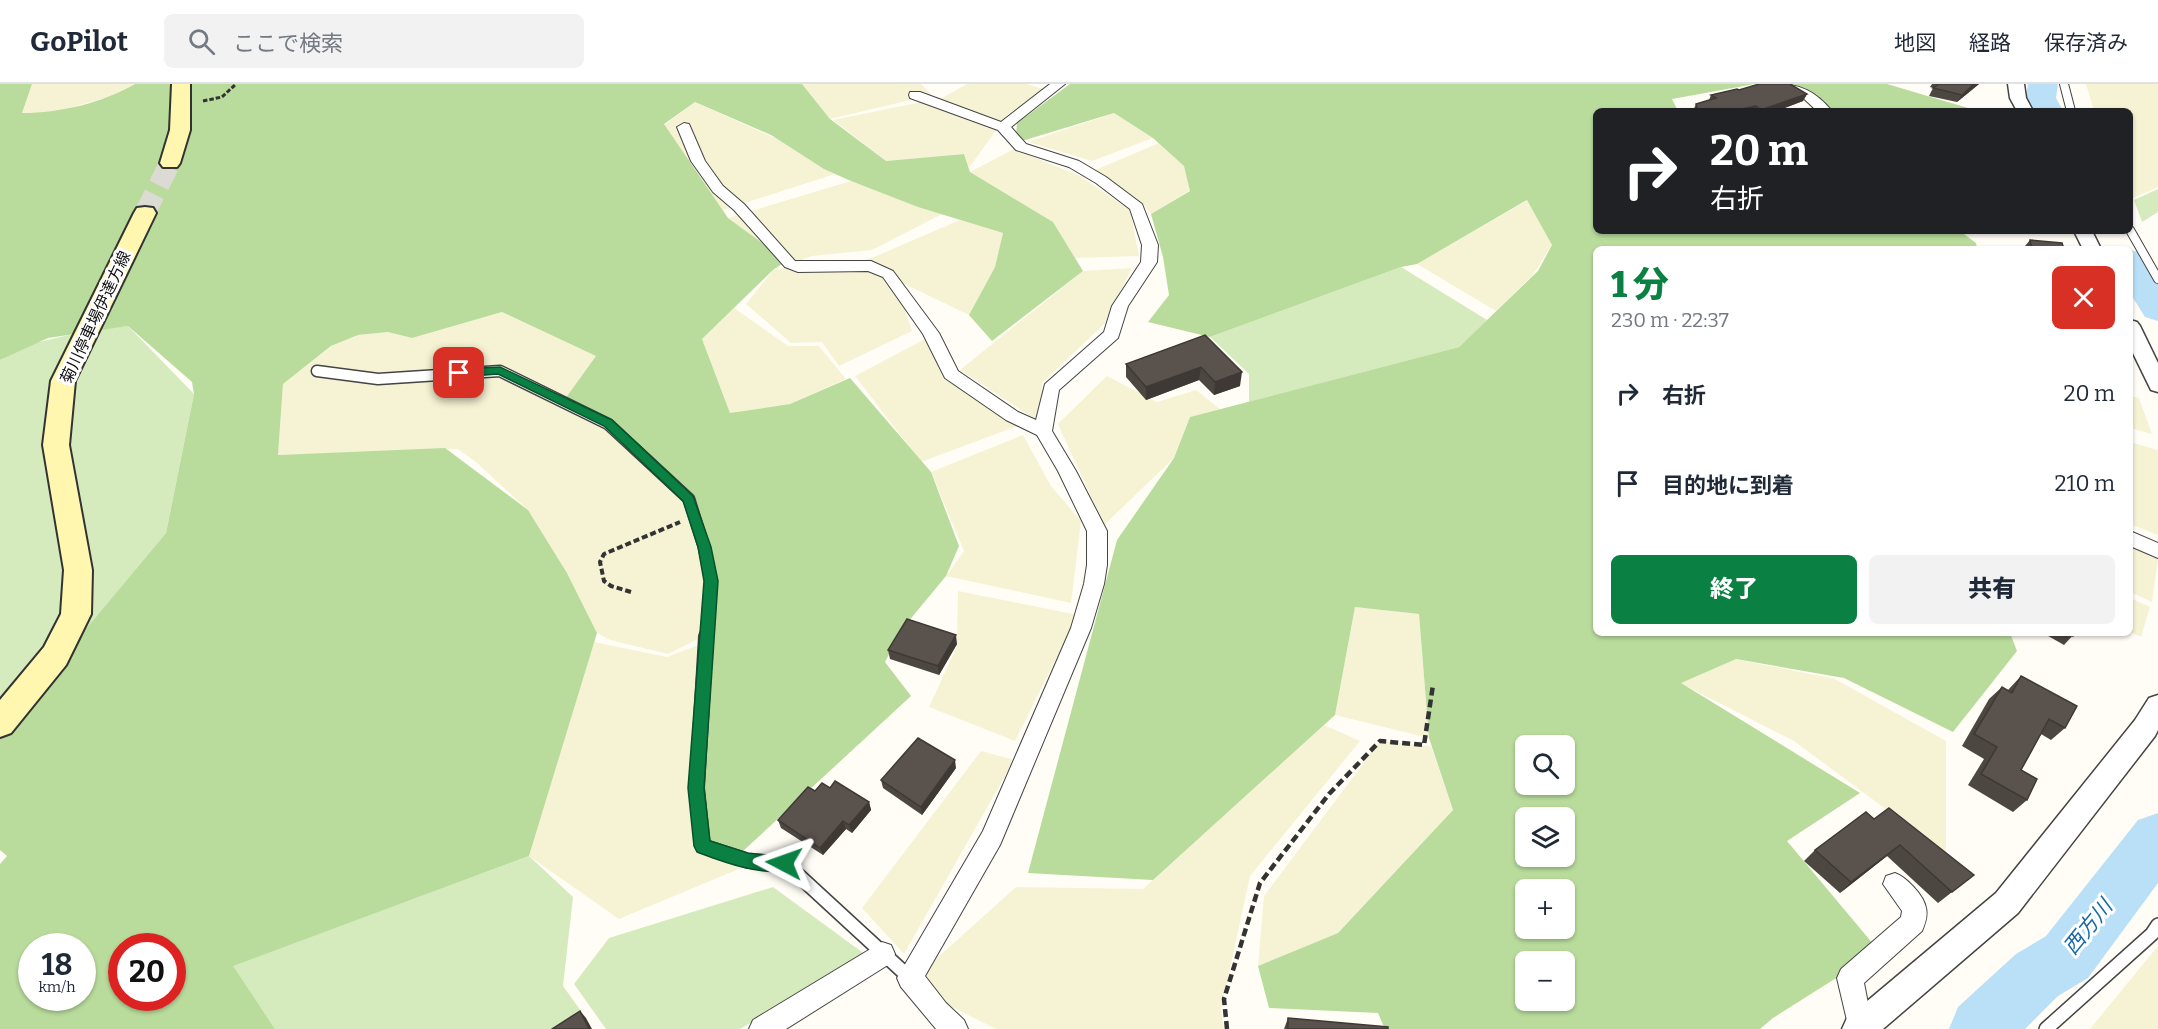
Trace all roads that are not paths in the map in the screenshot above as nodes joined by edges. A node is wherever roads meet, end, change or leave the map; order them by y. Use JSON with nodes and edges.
{"nodes":[{"id":1,"x":181,"y":84,"type":"edge"},
{"id":2,"x":1783,"y":84,"type":"edge"},
{"id":3,"x":2016,"y":84,"type":"edge"},
{"id":4,"x":2064,"y":84,"type":"edge"},
{"id":5,"x":1051,"y":86,"type":"edge"},
{"id":6,"x":915,"y":95,"type":"dead end"},
{"id":7,"x":1801,"y":106,"type":"edge"},
{"id":8,"x":1807,"y":108,"type":"edge"},
{"id":9,"x":1822,"y":108,"type":"edge"},
{"id":10,"x":2023,"y":108,"type":"edge"},
{"id":11,"x":2071,"y":108,"type":"edge"},
{"id":12,"x":684,"y":127,"type":"dead end"},
{"id":13,"x":1003,"y":127,"type":"junction"},
{"id":14,"x":170,"y":163,"type":"tunnel mouth"},
{"id":15,"x":145,"y":213,"type":"tunnel mouth"},
{"id":16,"x":2132,"y":234,"type":"edge"},
{"id":17,"x":2158,"y":279,"type":"edge"},
{"id":18,"x":2133,"y":332,"type":"edge"},
{"id":19,"x":317,"y":371,"type":"dead end"},
{"id":20,"x":2158,"y":385,"type":"edge"},
{"id":21,"x":1043,"y":431,"type":"junction"},
{"id":22,"x":2133,"y":539,"type":"edge"},
{"id":23,"x":2158,"y":551,"type":"edge"},
{"id":24,"x":0,"y":723,"type":"edge"},
{"id":25,"x":2154,"y":723,"type":"edge"},
{"id":26,"x":1895,"y":884,"type":"dead end"},
{"id":27,"x":2158,"y":925,"type":"edge"},
{"id":28,"x":882,"y":954,"type":"junction"},
{"id":29,"x":910,"y":978,"type":"junction"},
{"id":30,"x":1859,"y":1028,"type":"edge"},
{"id":31,"x":762,"y":1029,"type":"edge"},
{"id":32,"x":956,"y":1029,"type":"edge"},
{"id":33,"x":2046,"y":1029,"type":"edge"}],
"edges":[{"from":1,"to":14,"type":"main road"},
{"from":2,"to":9,"type":"street"},
{"from":3,"to":10,"type":"street"},
{"from":4,"to":11,"type":"lane"},
{"from":5,"to":13,"type":"street"},
{"from":6,"to":13,"type":"street"},
{"from":7,"to":8,"type":"street"},
{"from":12,"to":21,"type":"street"},
{"from":13,"to":21,"type":"street"},
{"from":15,"to":24,"type":"main road","name":"菊川停車場伊達方線"},
{"from":16,"to":17,"type":"lane"},
{"from":18,"to":20,"type":"street"},
{"from":19,"to":28,"type":"lane"},
{"from":21,"to":29,"type":"street"},
{"from":22,"to":23,"type":"street"},
{"from":25,"to":30,"type":"street"},
{"from":26,"to":30,"type":"street"},
{"from":27,"to":33,"type":"lane"},
{"from":28,"to":29,"type":"lane"},
{"from":28,"to":31,"type":"street"},
{"from":29,"to":32,"type":"street"}]}
